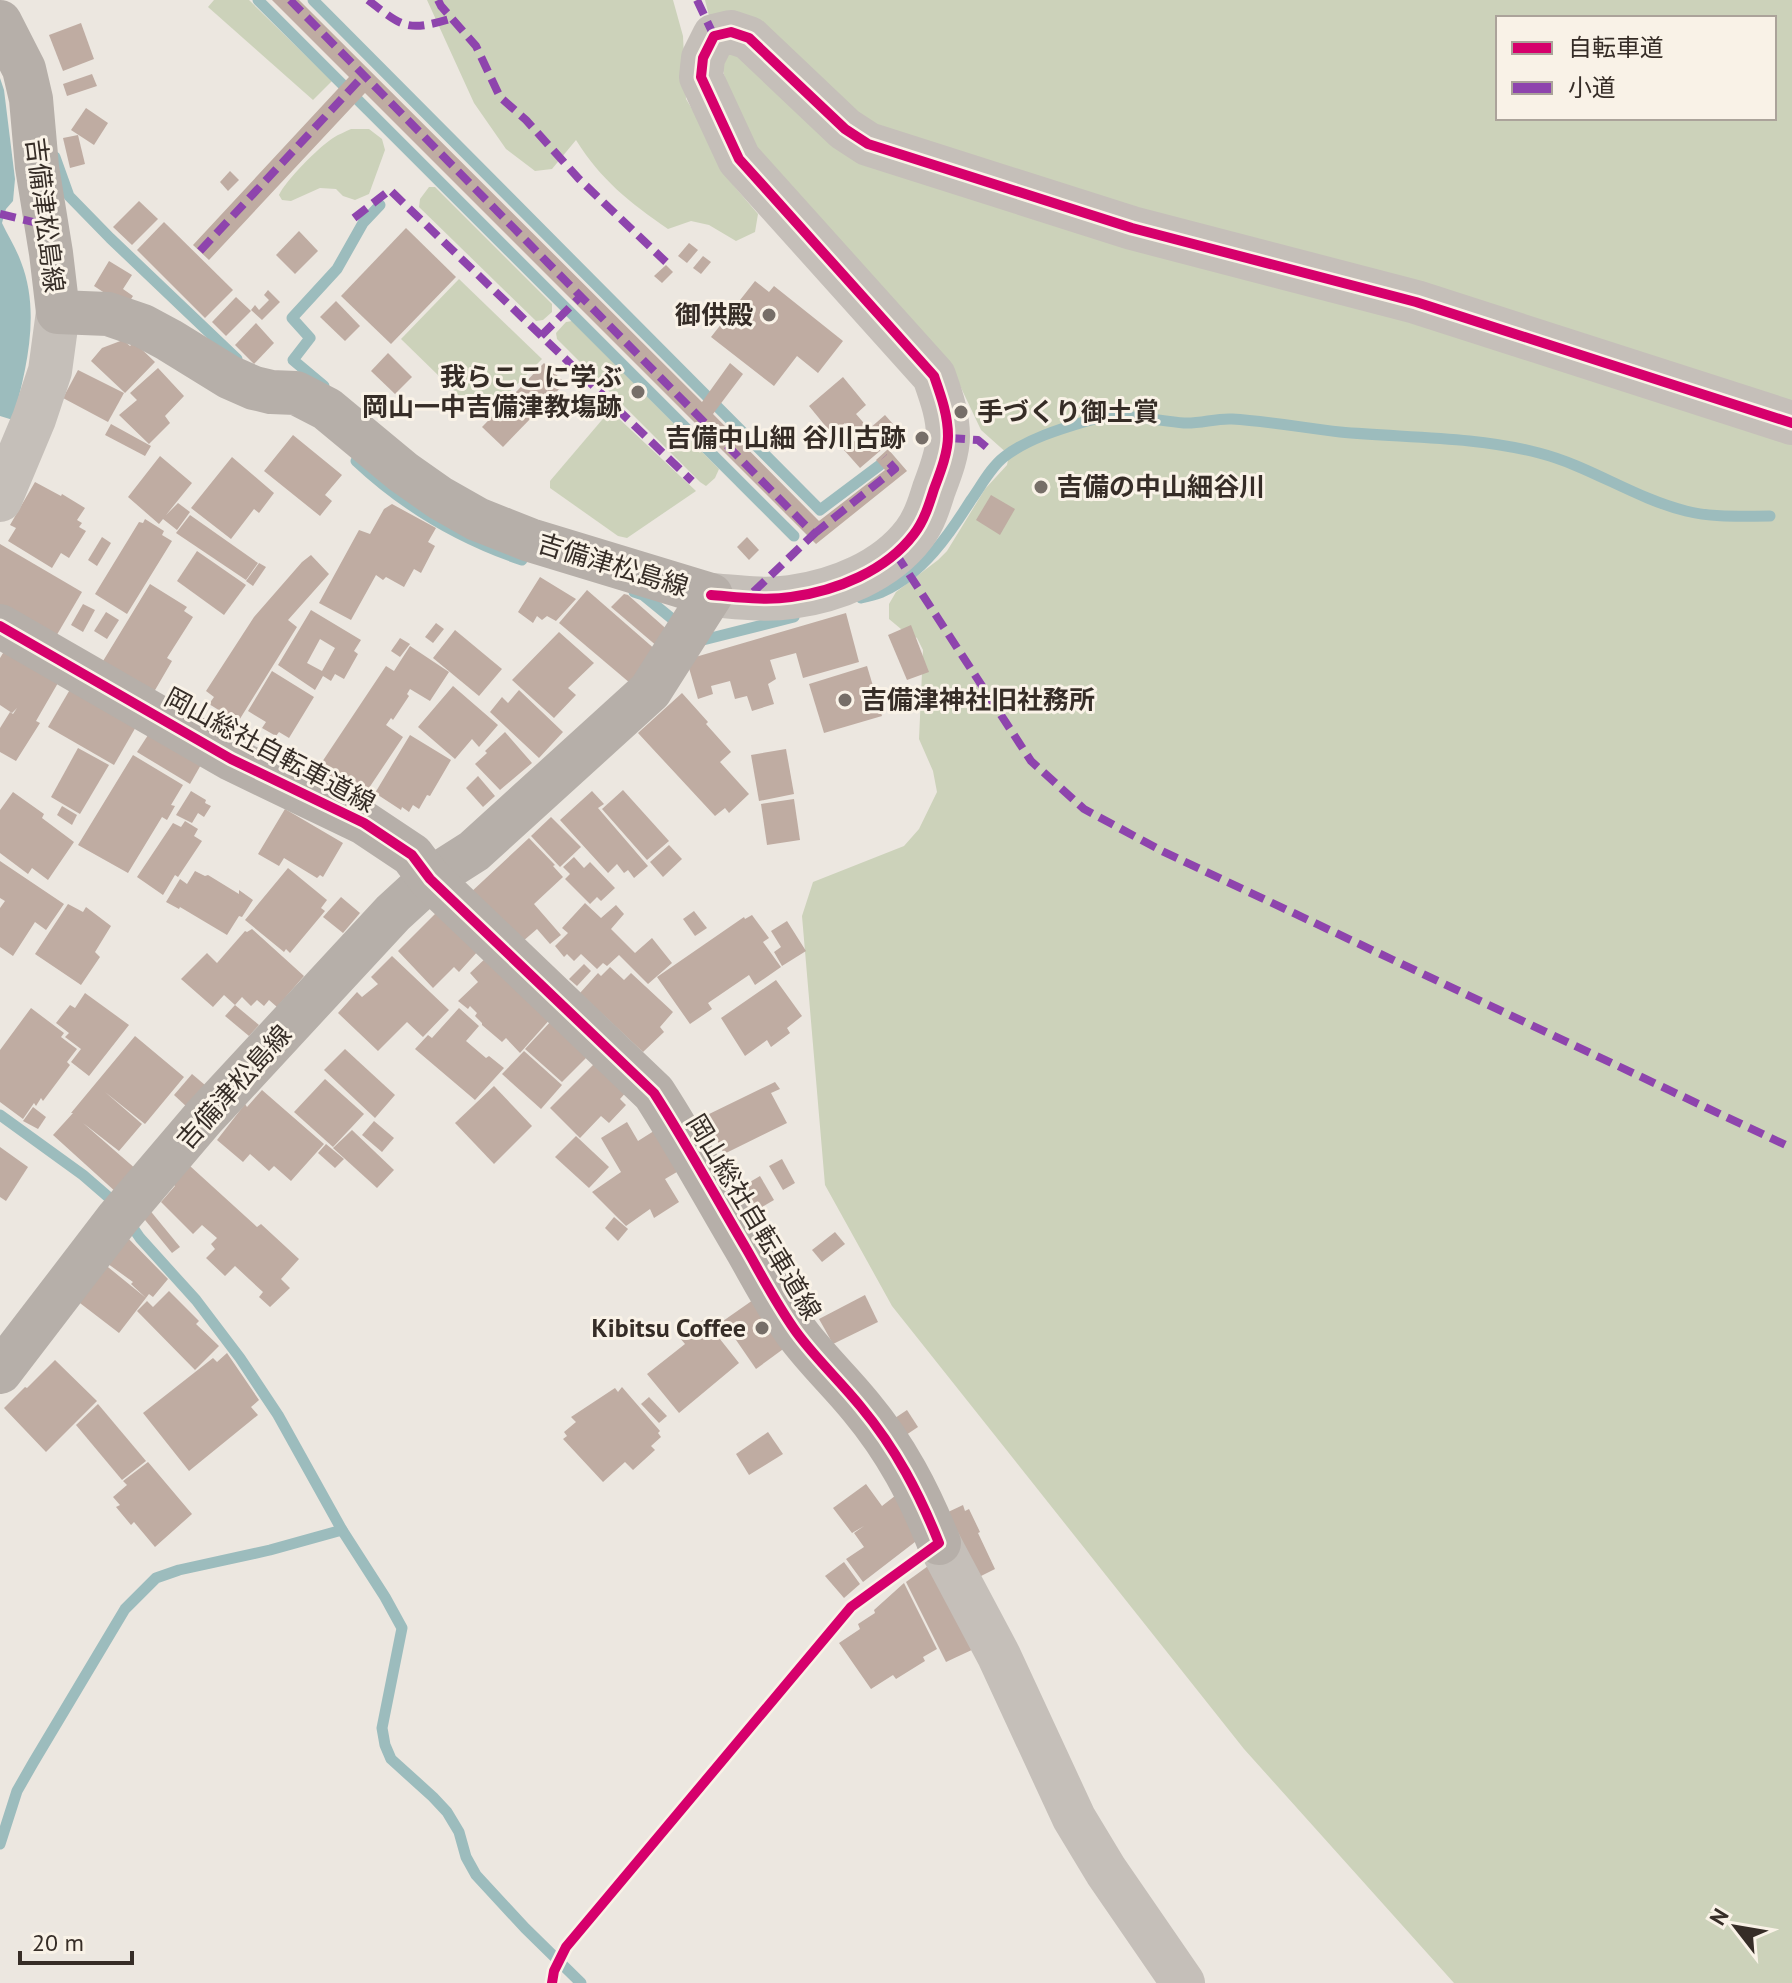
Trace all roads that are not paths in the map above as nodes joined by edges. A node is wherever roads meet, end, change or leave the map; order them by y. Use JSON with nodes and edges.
{"nodes":[{"id":1,"x":0,"y":22,"type":"edge"},
{"id":2,"x":58,"y":312,"type":"junction"},
{"id":3,"x":1792,"y":423,"type":"edge"},
{"id":4,"x":0,"y":500,"type":"edge"},
{"id":5,"x":711,"y":595,"type":"junction"},
{"id":6,"x":0,"y":627,"type":"edge"},
{"id":7,"x":430,"y":879,"type":"junction"},
{"id":8,"x":0,"y":1372,"type":"edge"},
{"id":9,"x":939,"y":1543,"type":"joint"},
{"id":10,"x":1183,"y":1983,"type":"edge"}],
"edges":[{"from":1,"to":2,"type":"main road","name":"吉備津松島線"},
{"from":2,"to":4,"type":"street"},
{"from":2,"to":5,"type":"main road","name":"吉備津松島線"},
{"from":3,"to":5,"type":"street"},
{"from":5,"to":7,"type":"main road","name":"吉備津松島線"},
{"from":6,"to":7,"type":"main road","name":"岡山総社自転車道線"},
{"from":7,"to":8,"type":"main road","name":"吉備津松島線"},
{"from":7,"to":9,"type":"main road","name":"岡山総社自転車道線"},
{"from":9,"to":10,"type":"street"}]}
